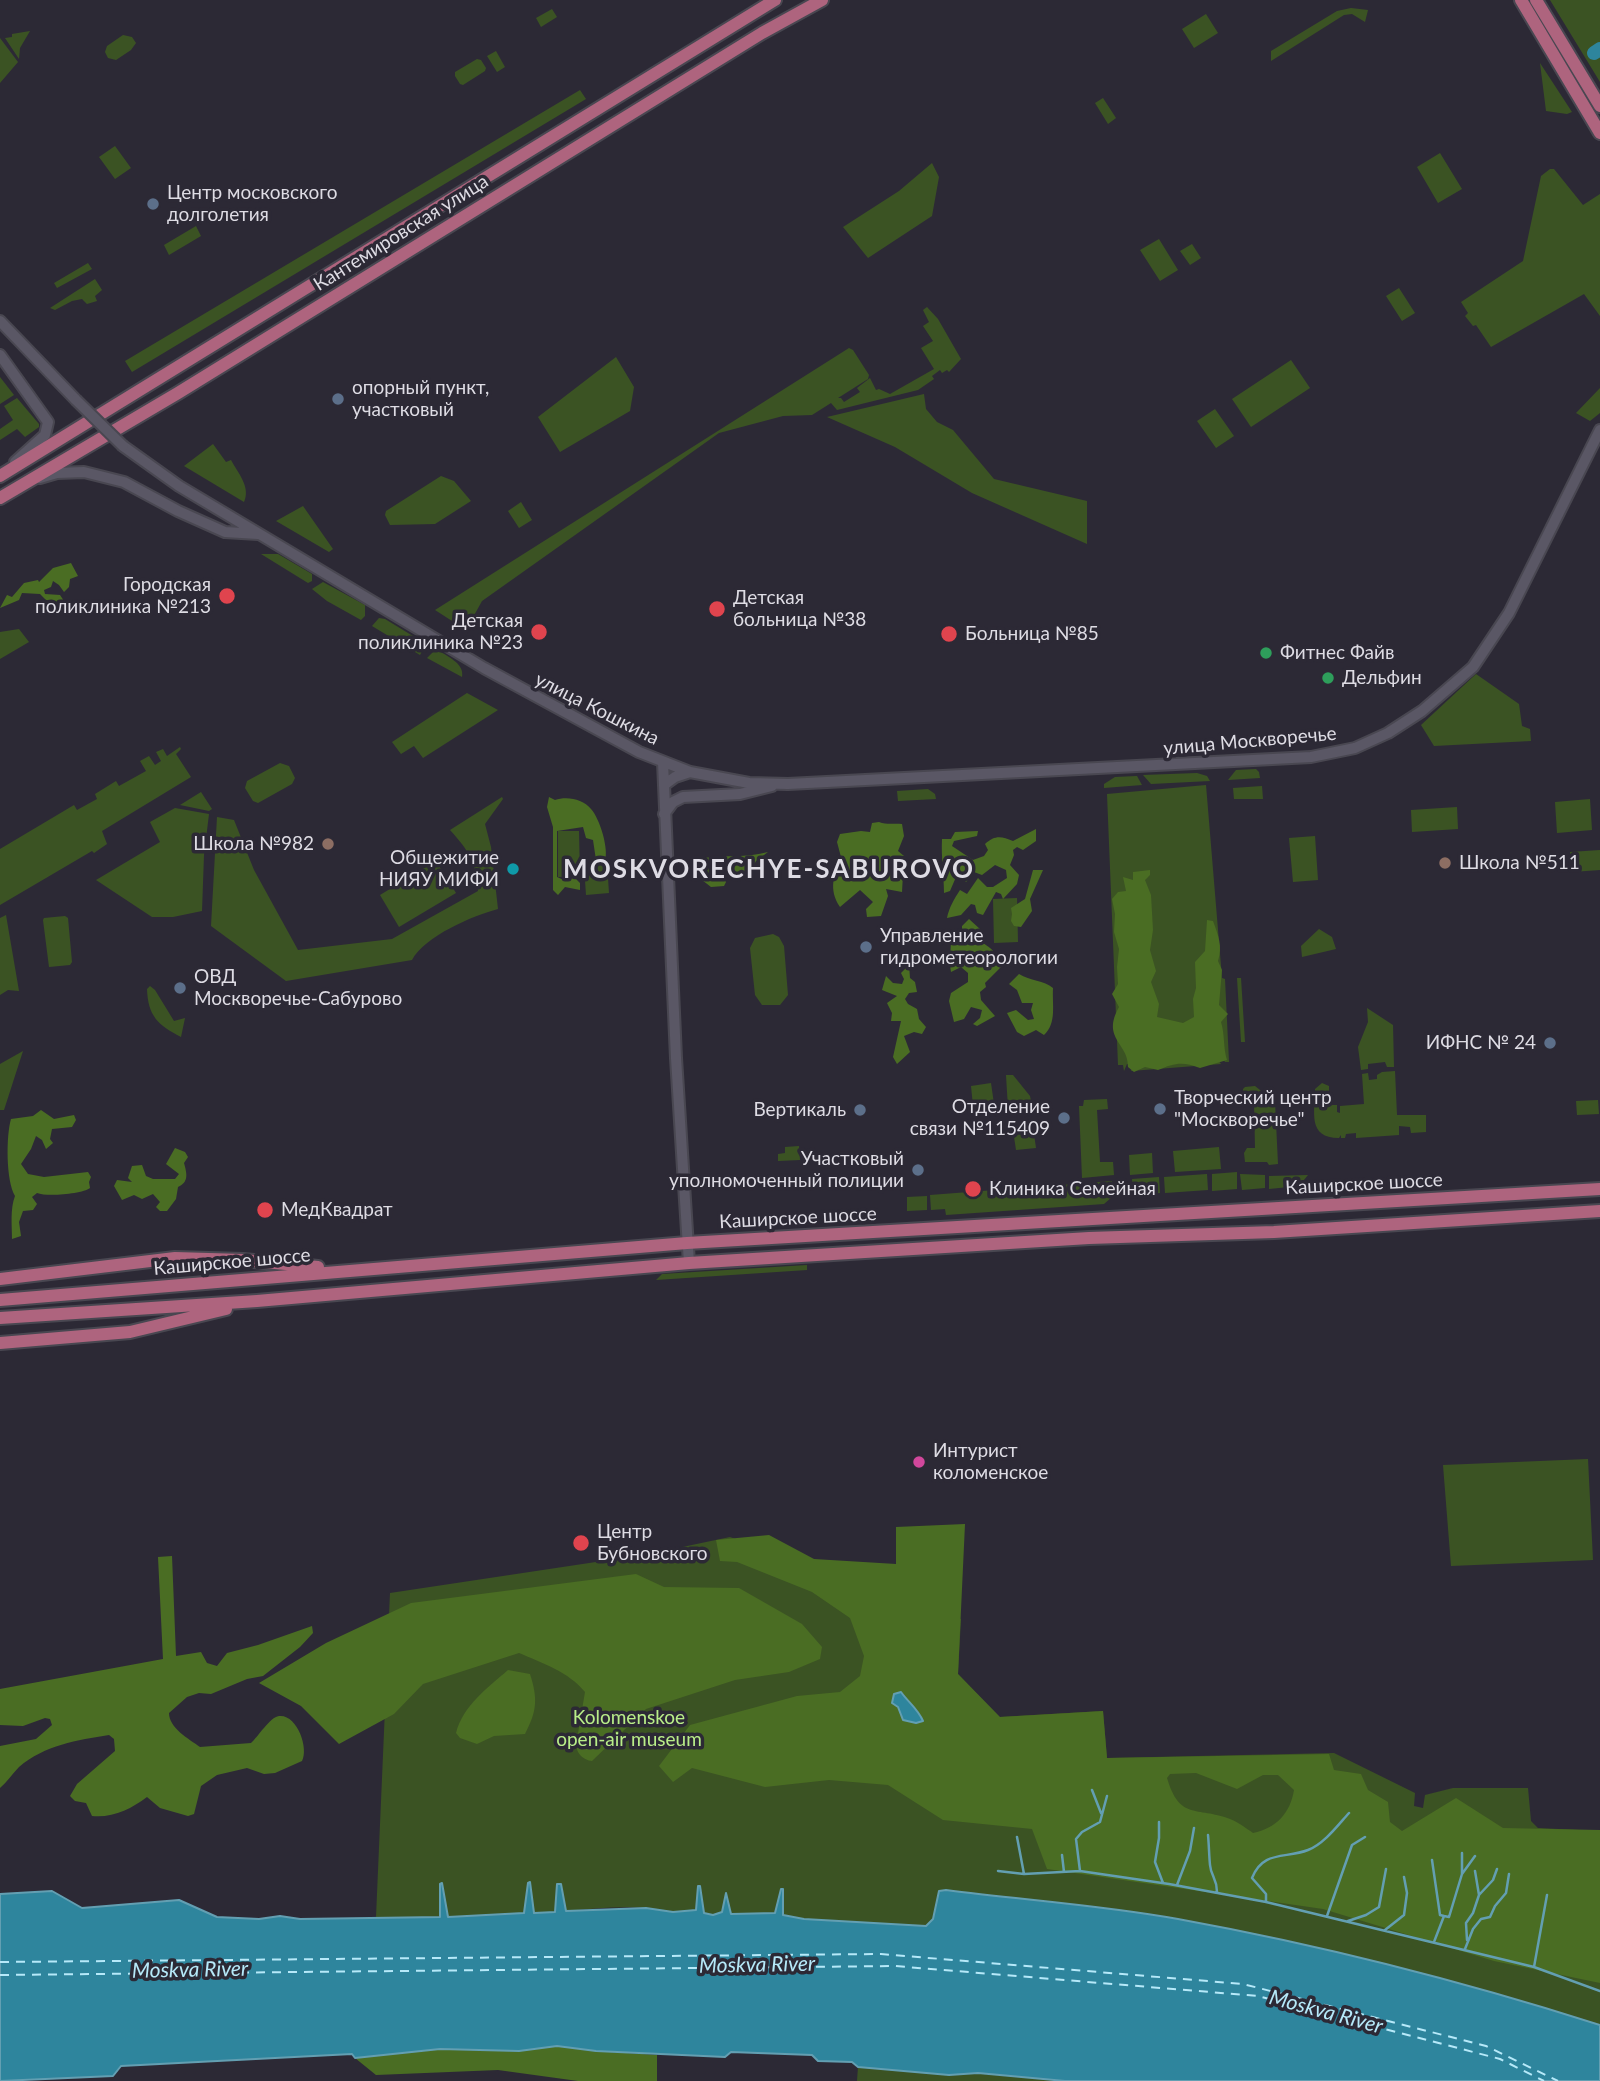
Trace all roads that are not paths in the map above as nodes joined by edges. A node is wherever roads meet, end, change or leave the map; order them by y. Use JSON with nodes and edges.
{"nodes":[{"id":1,"x":775,"y":0,"type":"edge"},
{"id":2,"x":822,"y":0,"type":"edge"},
{"id":3,"x":1521,"y":0,"type":"edge"},
{"id":4,"x":1536,"y":0,"type":"edge"},
{"id":5,"x":1600,"y":106,"type":"edge"},
{"id":6,"x":1600,"y":133,"type":"edge"},
{"id":7,"x":0,"y":311,"type":"edge"},
{"id":8,"x":3,"y":323,"type":"edge"},
{"id":9,"x":0,"y":355,"type":"edge"},
{"id":10,"x":1600,"y":430,"type":"edge"},
{"id":11,"x":0,"y":475,"type":"edge"},
{"id":12,"x":29,"y":482,"type":"junction"},
{"id":13,"x":0,"y":498,"type":"edge"},
{"id":14,"x":261,"y":534,"type":"junction"},
{"id":15,"x":663,"y":762,"type":"junction"},
{"id":16,"x":690,"y":772,"type":"junction"},
{"id":17,"x":664,"y":785,"type":"junction"},
{"id":18,"x":776,"y":785,"type":"junction"},
{"id":19,"x":664,"y":814,"type":"junction"},
{"id":20,"x":1600,"y":1189,"type":"edge"},
{"id":21,"x":1600,"y":1211,"type":"edge"},
{"id":22,"x":687,"y":1243,"type":"junction"},
{"id":23,"x":689,"y":1263,"type":"junction"},
{"id":24,"x":356,"y":1269,"type":"junction"},
{"id":25,"x":0,"y":1279,"type":"edge"},
{"id":26,"x":0,"y":1300,"type":"edge"},
{"id":27,"x":257,"y":1301,"type":"junction"},
{"id":28,"x":0,"y":1318,"type":"edge"},
{"id":29,"x":0,"y":1343,"type":"edge"}],
"edges":[{"from":1,"to":11,"type":"main road","name":"Кантемировская улица"},
{"from":2,"to":12,"type":"main road","name":"Кантемировская улица"},
{"from":3,"to":6,"type":"main road"},
{"from":4,"to":5,"type":"main road"},
{"from":7,"to":8,"type":"main road","name":"улица Кошкина"},
{"from":8,"to":14,"type":"main road","name":"улица Кошкина","bridge":true},
{"from":9,"to":11,"type":"main road"},
{"from":10,"to":18,"type":"main road","name":"улица Москворечье"},
{"from":12,"to":13,"type":"main road","name":"Кантемировская улица"},
{"from":12,"to":14,"type":"main road"},
{"from":14,"to":15,"type":"main road","name":"улица Кошкина"},
{"from":15,"to":16,"type":"main road","name":"улица Москворечье"},
{"from":15,"to":17,"type":"main road","name":"улица Кошкина"},
{"from":16,"to":17,"type":"main road"},
{"from":16,"to":18,"type":"main road","name":"улица Москворечье"},
{"from":17,"to":19,"type":"main road","name":"улица Кошкина"},
{"from":18,"to":19,"type":"main road","name":"улица Москворечье"},
{"from":19,"to":22,"type":"main road","name":"улица Кошкина"},
{"from":20,"to":22,"type":"main road","name":"Каширское шоссе"},
{"from":21,"to":23,"type":"main road","name":"Каширское шоссе"},
{"from":22,"to":23,"type":"main road","name":"улица Кошкина"},
{"from":22,"to":24,"type":"main road","name":"Каширское шоссе"},
{"from":23,"to":27,"type":"main road","name":"Каширское шоссе"},
{"from":24,"to":25,"type":"main road"},
{"from":24,"to":26,"type":"main road","name":"Каширское шоссе"},
{"from":27,"to":28,"type":"main road","name":"Каширское шоссе"},
{"from":27,"to":29,"type":"main road"}]}
